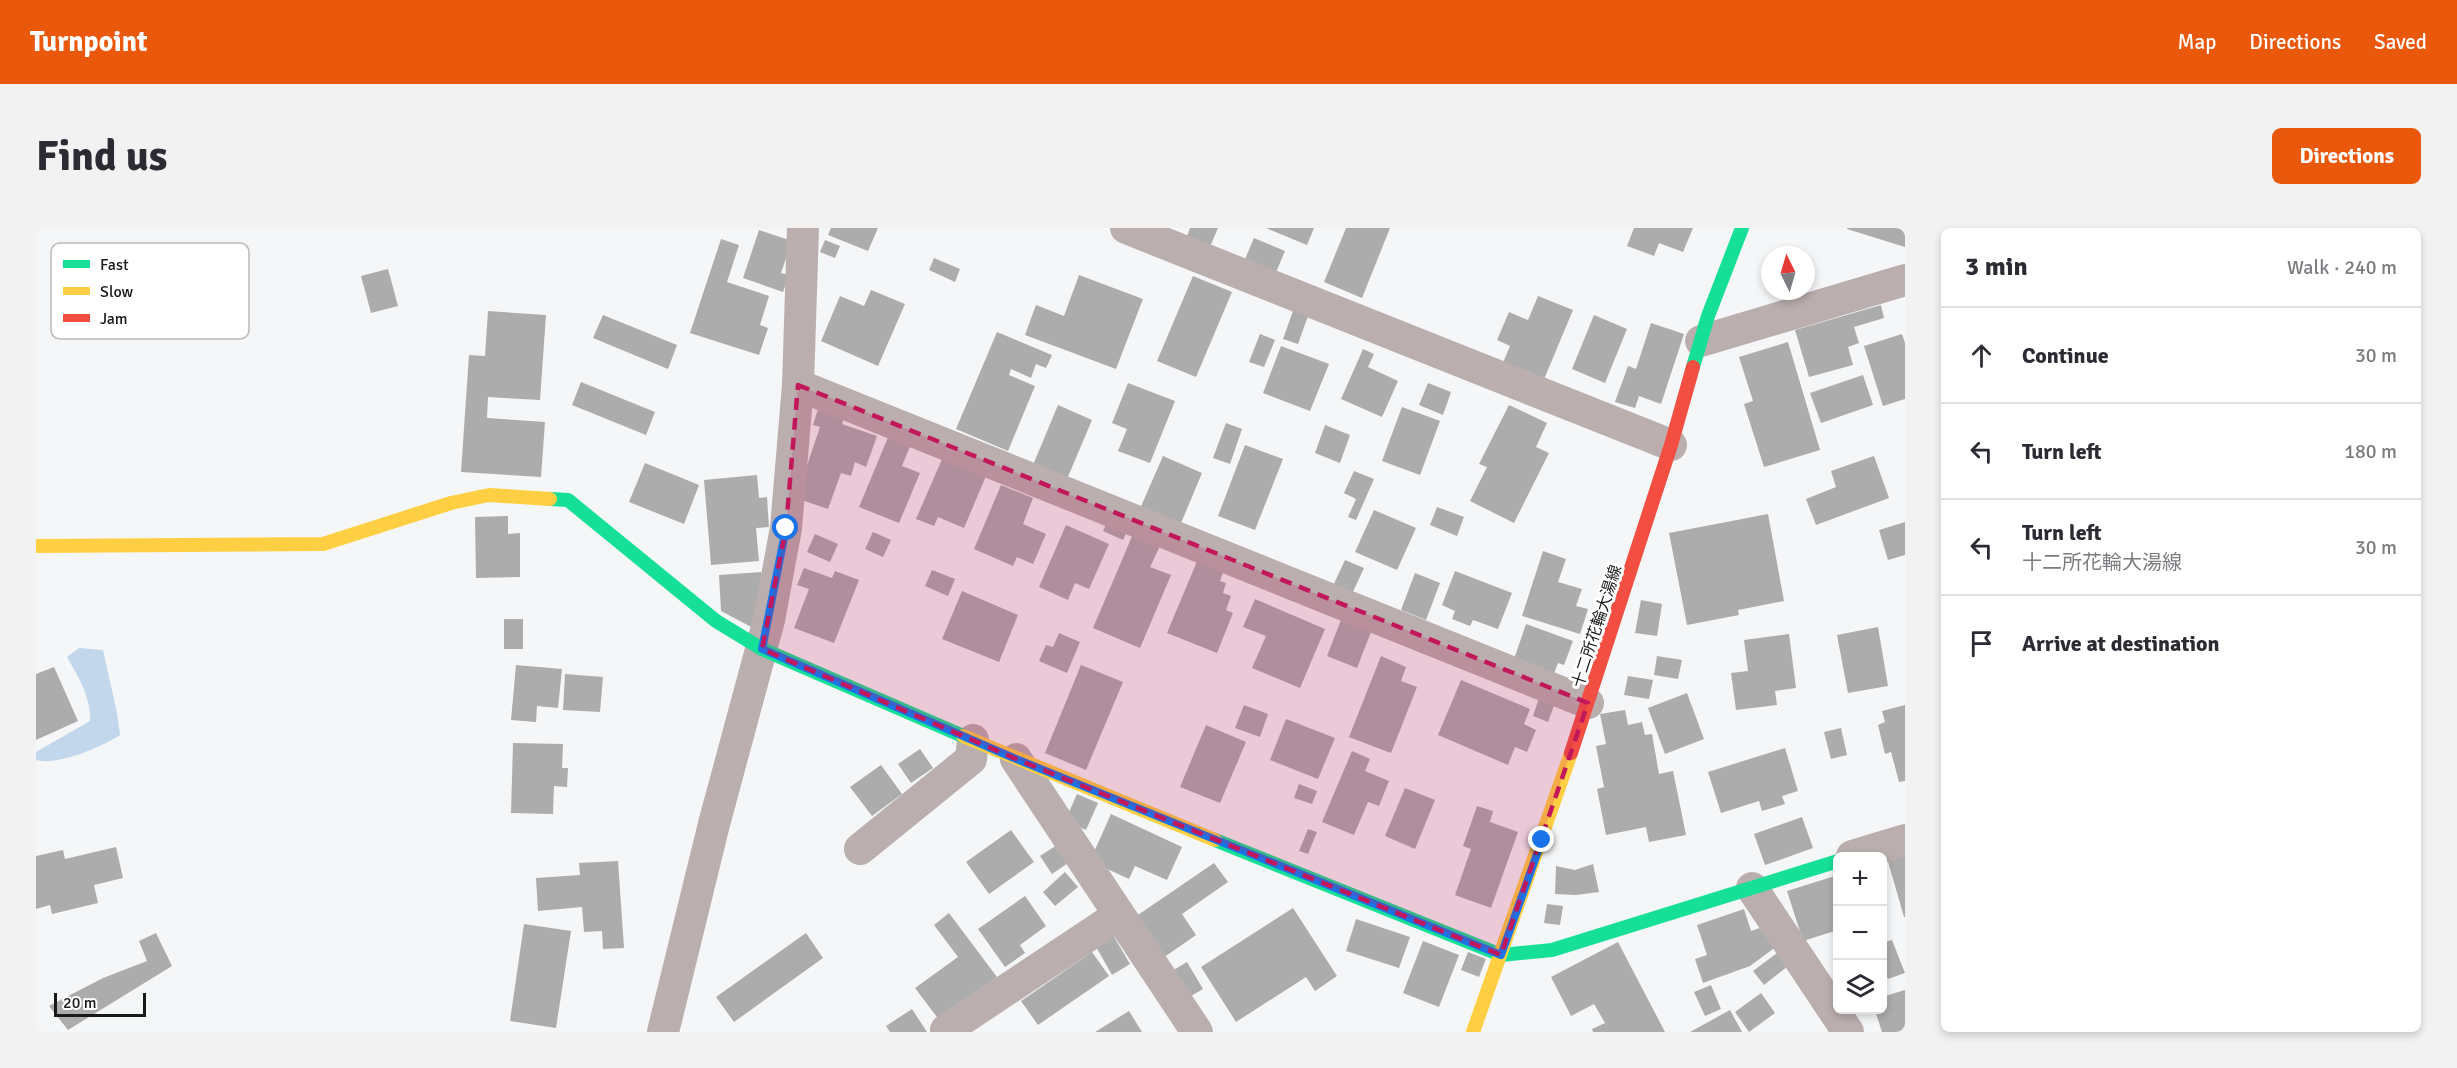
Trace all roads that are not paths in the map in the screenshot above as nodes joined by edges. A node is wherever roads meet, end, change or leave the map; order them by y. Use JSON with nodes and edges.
{"nodes":[{"id":1,"x":803,"y":228,"type":"edge"},
{"id":2,"x":1126,"y":228,"type":"edge"},
{"id":3,"x":1742,"y":228,"type":"edge"},
{"id":4,"x":1905,"y":280,"type":"edge"},
{"id":5,"x":1701,"y":341,"type":"junction"},
{"id":6,"x":798,"y":386,"type":"junction"},
{"id":7,"x":1671,"y":445,"type":"junction"},
{"id":8,"x":36,"y":546,"type":"edge"},
{"id":9,"x":762,"y":649,"type":"junction"},
{"id":10,"x":1588,"y":703,"type":"junction"},
{"id":11,"x":973,"y":740,"type":"junction"},
{"id":12,"x":1016,"y":759,"type":"junction"},
{"id":13,"x":1905,"y":840,"type":"edge"},
{"id":14,"x":860,"y":849,"type":"dead end"},
{"id":15,"x":1865,"y":852,"type":"edge"},
{"id":16,"x":1833,"y":863,"type":"edge"},
{"id":17,"x":1752,"y":888,"type":"junction"},
{"id":18,"x":1119,"y":915,"type":"junction"},
{"id":19,"x":1501,"y":955,"type":"junction"},
{"id":20,"x":946,"y":1030,"type":"dead end"},
{"id":21,"x":663,"y":1032,"type":"edge"},
{"id":22,"x":1197,"y":1032,"type":"edge"},
{"id":23,"x":1473,"y":1032,"type":"edge"},
{"id":24,"x":1848,"y":1032,"type":"edge"}],
"edges":[{"from":1,"to":6,"type":"street"},
{"from":2,"to":7,"type":"street"},
{"from":3,"to":5,"type":"street","name":"十二所花輪大湯線"},
{"from":4,"to":5,"type":"street"},
{"from":5,"to":7,"type":"street","name":"十二所花輪大湯線"},
{"from":6,"to":9,"type":"street"},
{"from":6,"to":10,"type":"street"},
{"from":7,"to":10,"type":"street","name":"十二所花輪大湯線"},
{"from":8,"to":9,"type":"street"},
{"from":9,"to":11,"type":"street"},
{"from":9,"to":21,"type":"street"},
{"from":10,"to":19,"type":"street","name":"十二所花輪大湯線"},
{"from":11,"to":12,"type":"street"},
{"from":11,"to":14,"type":"street"},
{"from":12,"to":18,"type":"street"},
{"from":12,"to":19,"type":"street"},
{"from":13,"to":15,"type":"street"},
{"from":16,"to":17,"type":"street"},
{"from":17,"to":19,"type":"street"},
{"from":17,"to":24,"type":"street"},
{"from":18,"to":20,"type":"street"},
{"from":18,"to":22,"type":"street"},
{"from":19,"to":23,"type":"street","name":"十二所花輪大湯線"}]}
